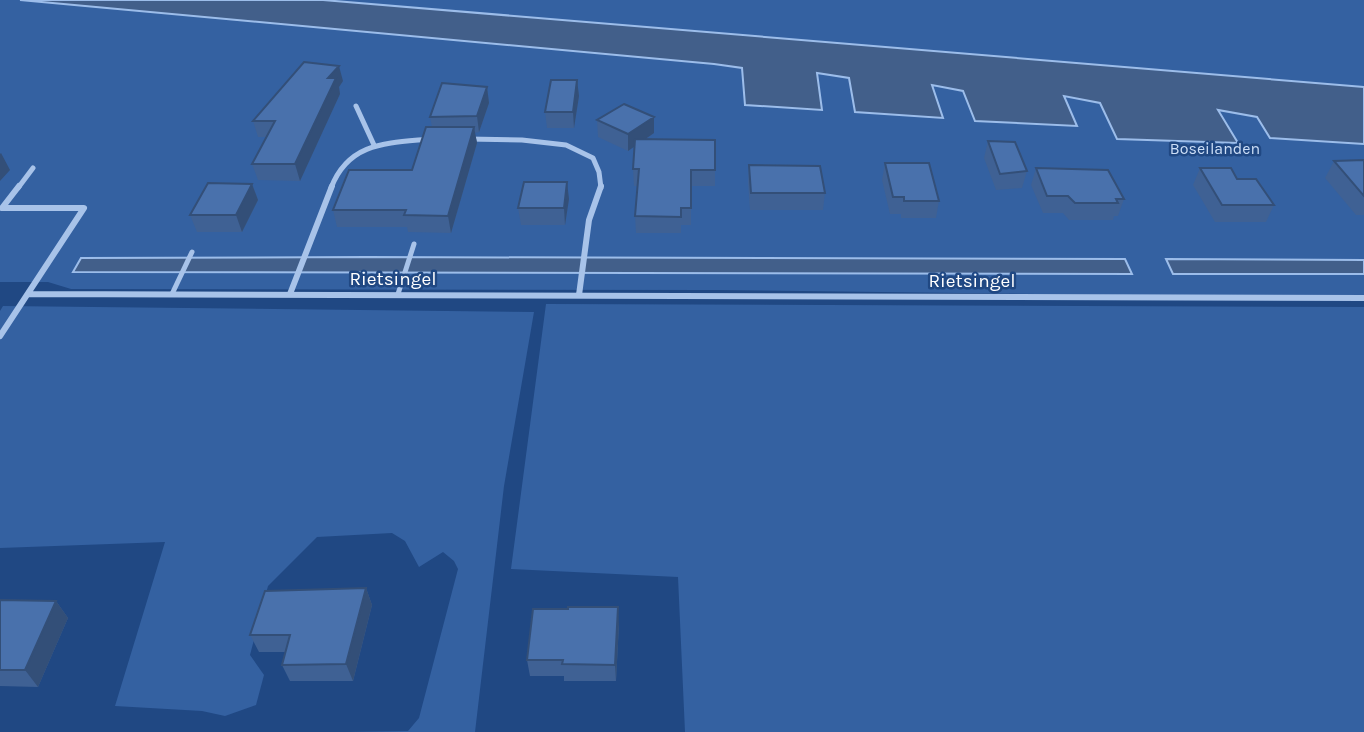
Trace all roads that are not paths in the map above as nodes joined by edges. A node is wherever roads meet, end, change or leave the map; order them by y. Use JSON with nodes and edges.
{"nodes":[{"id":1,"x":356,"y":106,"type":"dead end"},
{"id":2,"x":438,"y":139,"type":"edge"},
{"id":3,"x":461,"y":139,"type":"edge"},
{"id":4,"x":374,"y":145,"type":"junction"},
{"id":5,"x":33,"y":168,"type":"dead end"},
{"id":6,"x":414,"y":244,"type":"dead end"},
{"id":7,"x":192,"y":252,"type":"dead end"},
{"id":8,"x":29,"y":294,"type":"junction"},
{"id":9,"x":172,"y":294,"type":"junction"},
{"id":10,"x":290,"y":294,"type":"junction"},
{"id":11,"x":398,"y":294,"type":"junction"},
{"id":12,"x":579,"y":295,"type":"junction"},
{"id":13,"x":1364,"y":298,"type":"edge"},
{"id":14,"x":0,"y":336,"type":"edge"}],
"edges":[{"from":1,"to":4,"type":"street"},
{"from":2,"to":4,"type":"street"},
{"from":3,"to":12,"type":"street"},
{"from":4,"to":10,"type":"street"},
{"from":5,"to":8,"type":"street"},
{"from":6,"to":11,"type":"lane"},
{"from":7,"to":9,"type":"lane"},
{"from":8,"to":9,"type":"street","name":"Rietsingel"},
{"from":8,"to":14,"type":"street"},
{"from":9,"to":10,"type":"street","name":"Rietsingel"},
{"from":10,"to":11,"type":"street","name":"Rietsingel"},
{"from":11,"to":12,"type":"street","name":"Rietsingel"},
{"from":12,"to":13,"type":"street","name":"Rietsingel"}]}
